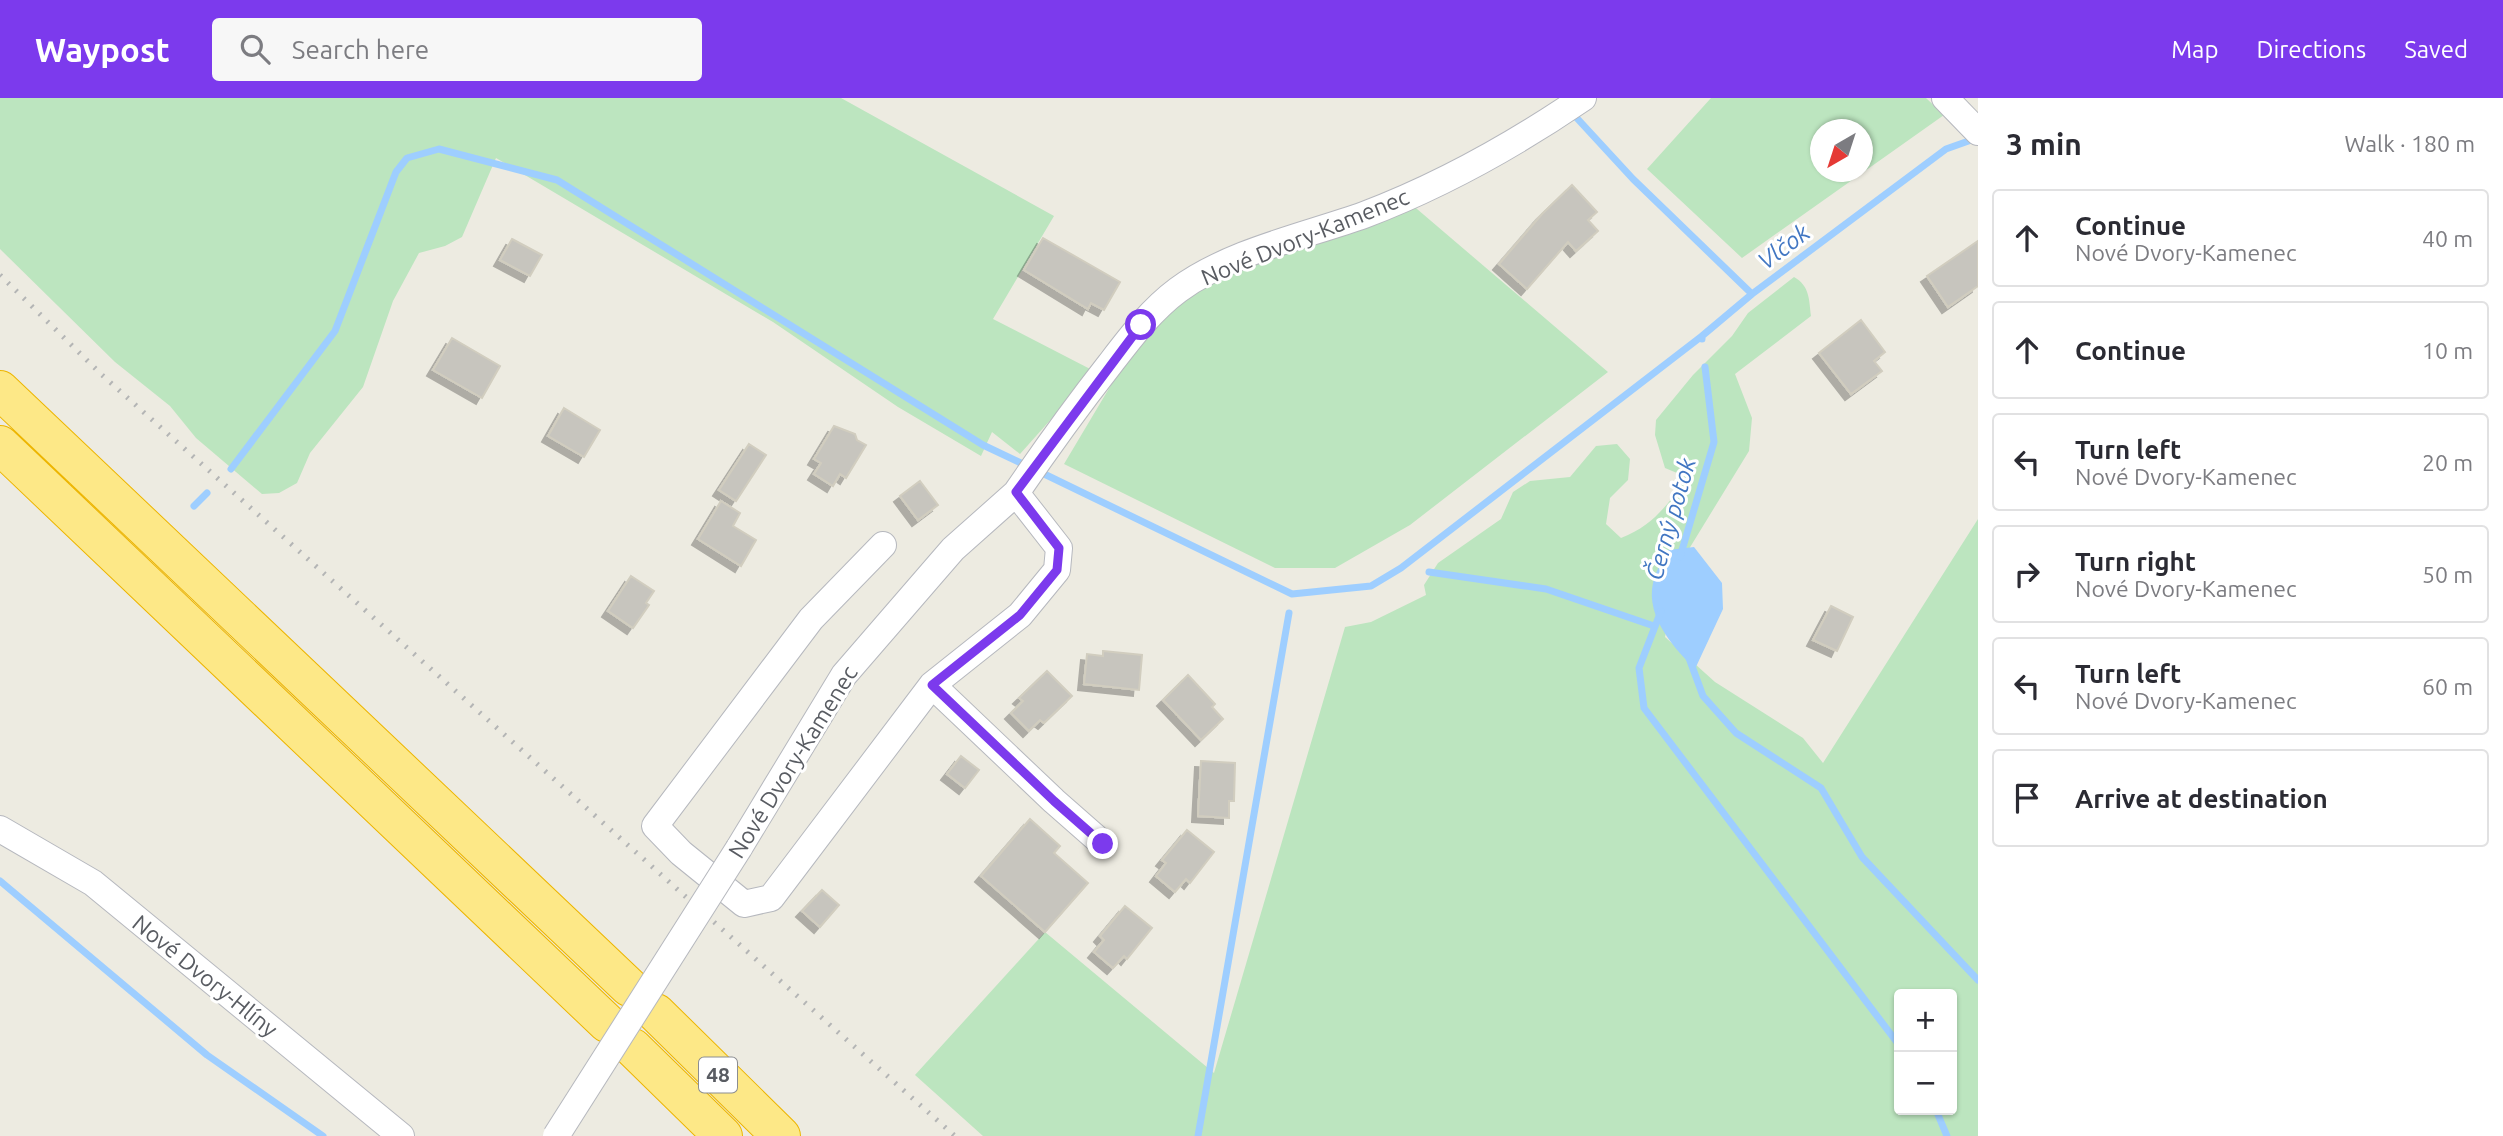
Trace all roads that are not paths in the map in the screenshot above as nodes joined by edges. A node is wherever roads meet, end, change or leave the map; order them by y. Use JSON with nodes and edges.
{"nodes":[{"id":1,"x":1583,"y":98,"type":"edge"},
{"id":2,"x":1951,"y":101,"type":"edge"},
{"id":3,"x":1978,"y":132,"type":"edge"},
{"id":4,"x":0,"y":390,"type":"edge"},
{"id":5,"x":0,"y":445,"type":"edge"},
{"id":6,"x":1020,"y":487,"type":"junction"},
{"id":7,"x":883,"y":545,"type":"dead end"},
{"id":8,"x":932,"y":685,"type":"junction"},
{"id":9,"x":0,"y":829,"type":"edge"},
{"id":10,"x":1103,"y":844,"type":"dead end"},
{"id":11,"x":629,"y":987,"type":"dead end"},
{"id":12,"x":656,"y":1013,"type":"dead end"},
{"id":13,"x":401,"y":1136,"type":"edge"},
{"id":14,"x":556,"y":1136,"type":"edge"},
{"id":15,"x":723,"y":1136,"type":"edge"},
{"id":16,"x":781,"y":1136,"type":"edge"}],
"edges":[{"from":1,"to":6,"type":"street","name":"Nové Dvory-Kamenec"},
{"from":2,"to":3,"type":"street"},
{"from":4,"to":11,"type":"highway"},
{"from":5,"to":15,"type":"highway","number":"48"},
{"from":6,"to":8,"type":"street","name":"Nové Dvory-Kamenec"},
{"from":6,"to":14,"type":"street","name":"Nové Dvory-Kamenec","bridge":true},
{"from":7,"to":8,"type":"street","name":"Nové Dvory-Kamenec"},
{"from":8,"to":10,"type":"street"},
{"from":9,"to":13,"type":"street","name":"Nové Dvory-Hlíny"},
{"from":12,"to":16,"type":"highway","number":"48"}]}
